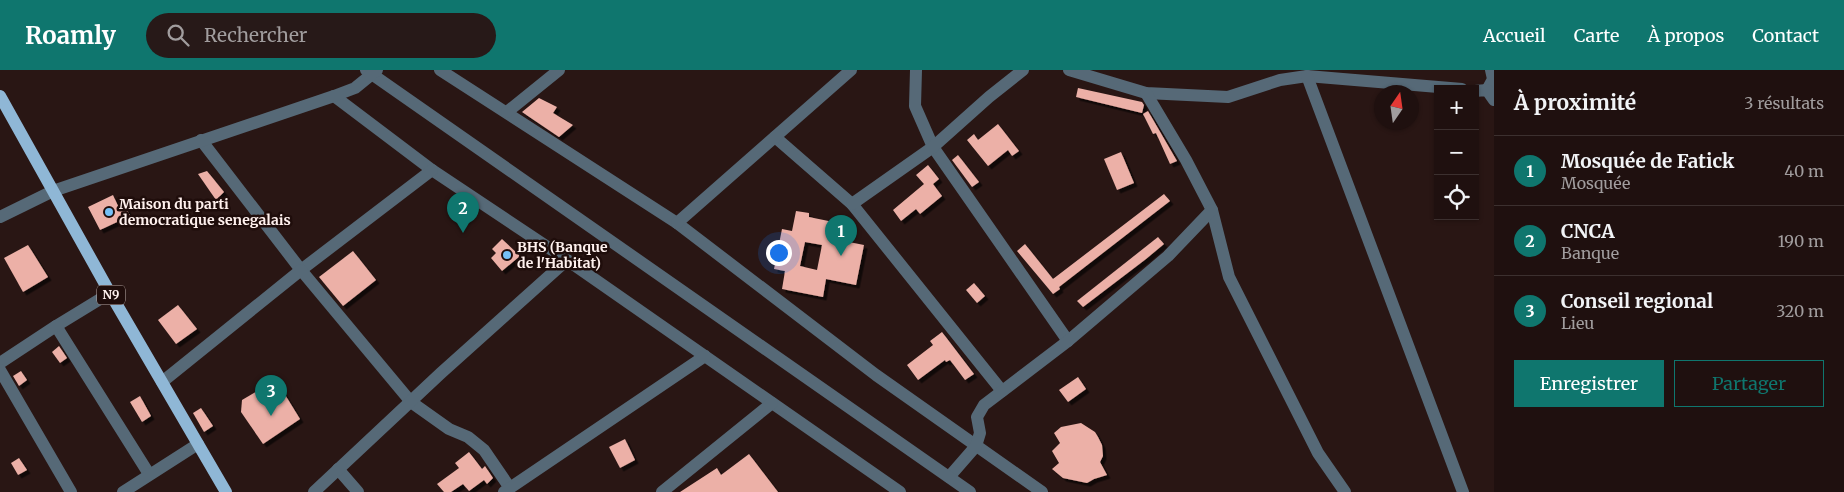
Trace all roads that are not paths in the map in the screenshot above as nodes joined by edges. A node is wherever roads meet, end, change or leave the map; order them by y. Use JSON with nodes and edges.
{"nodes":[{"id":1,"x":440,"y":70,"type":"edge"},
{"id":2,"x":559,"y":70,"type":"edge"},
{"id":3,"x":850,"y":70,"type":"edge"},
{"id":4,"x":916,"y":70,"type":"edge"},
{"id":5,"x":1023,"y":70,"type":"edge"},
{"id":6,"x":1069,"y":70,"type":"edge"},
{"id":7,"x":1490,"y":70,"type":"edge"},
{"id":8,"x":372,"y":72,"type":"edge"},
{"id":9,"x":1307,"y":76,"type":"junction"},
{"id":10,"x":1494,"y":78,"type":"edge"},
{"id":11,"x":1434,"y":87,"type":"edge"},
{"id":12,"x":1146,"y":93,"type":"junction"},
{"id":13,"x":1488,"y":94,"type":"edge"},
{"id":14,"x":0,"y":96,"type":"edge"},
{"id":15,"x":334,"y":96,"type":"junction"},
{"id":16,"x":508,"y":112,"type":"junction"},
{"id":17,"x":775,"y":136,"type":"junction"},
{"id":18,"x":202,"y":140,"type":"junction"},
{"id":19,"x":932,"y":147,"type":"junction"},
{"id":20,"x":432,"y":170,"type":"junction"},
{"id":21,"x":53,"y":191,"type":"junction"},
{"id":22,"x":852,"y":204,"type":"junction"},
{"id":23,"x":1212,"y":210,"type":"junction"},
{"id":24,"x":0,"y":217,"type":"edge"},
{"id":25,"x":677,"y":224,"type":"junction"},
{"id":26,"x":567,"y":260,"type":"junction"},
{"id":27,"x":301,"y":270,"type":"junction"},
{"id":28,"x":110,"y":293,"type":"junction"},
{"id":29,"x":56,"y":326,"type":"junction"},
{"id":30,"x":1068,"y":341,"type":"junction"},
{"id":31,"x":705,"y":356,"type":"junction"},
{"id":32,"x":0,"y":363,"type":"edge"},
{"id":33,"x":0,"y":370,"type":"edge"},
{"id":34,"x":162,"y":382,"type":"junction"},
{"id":35,"x":1002,"y":391,"type":"junction"},
{"id":36,"x":411,"y":402,"type":"junction"},
{"id":37,"x":772,"y":403,"type":"junction"},
{"id":38,"x":198,"y":444,"type":"junction"},
{"id":39,"x":976,"y":446,"type":"junction"},
{"id":40,"x":338,"y":469,"type":"junction"},
{"id":41,"x":148,"y":474,"type":"junction"},
{"id":42,"x":949,"y":477,"type":"junction"},
{"id":43,"x":507,"y":490,"type":"edge"},
{"id":44,"x":71,"y":492,"type":"edge"},
{"id":45,"x":123,"y":492,"type":"edge"},
{"id":46,"x":226,"y":492,"type":"edge"},
{"id":47,"x":314,"y":492,"type":"edge"},
{"id":48,"x":358,"y":492,"type":"edge"},
{"id":49,"x":662,"y":492,"type":"edge"},
{"id":50,"x":900,"y":492,"type":"edge"},
{"id":51,"x":970,"y":492,"type":"edge"},
{"id":52,"x":1042,"y":492,"type":"edge"},
{"id":53,"x":1345,"y":492,"type":"edge"},
{"id":54,"x":1463,"y":492,"type":"edge"}],
"edges":[{"from":1,"to":16,"type":"street"},
{"from":2,"to":16,"type":"street"},
{"from":3,"to":17,"type":"street"},
{"from":4,"to":19,"type":"street"},
{"from":5,"to":19,"type":"street"},
{"from":6,"to":12,"type":"street"},
{"from":7,"to":10,"type":"street"},
{"from":8,"to":15,"type":"street"},
{"from":8,"to":42,"type":"street"},
{"from":9,"to":11,"type":"street"},
{"from":9,"to":12,"type":"street"},
{"from":9,"to":54,"type":"street"},
{"from":10,"to":13,"type":"street"},
{"from":12,"to":23,"type":"street"},
{"from":14,"to":21,"type":"main road","number":"N9"},
{"from":15,"to":18,"type":"street"},
{"from":15,"to":20,"type":"street"},
{"from":16,"to":25,"type":"street"},
{"from":17,"to":22,"type":"street"},
{"from":17,"to":25,"type":"street"},
{"from":18,"to":21,"type":"street"},
{"from":18,"to":27,"type":"street"},
{"from":19,"to":22,"type":"street"},
{"from":19,"to":30,"type":"street"},
{"from":20,"to":26,"type":"street"},
{"from":20,"to":27,"type":"street"},
{"from":21,"to":24,"type":"street"},
{"from":21,"to":28,"type":"main road","number":"N9"},
{"from":22,"to":35,"type":"street"},
{"from":23,"to":30,"type":"street"},
{"from":23,"to":53,"type":"street"},
{"from":25,"to":39,"type":"street"},
{"from":26,"to":31,"type":"street"},
{"from":26,"to":36,"type":"street"},
{"from":27,"to":34,"type":"street"},
{"from":27,"to":36,"type":"street"},
{"from":28,"to":29,"type":"street"},
{"from":28,"to":34,"type":"main road","number":"N9"},
{"from":29,"to":32,"type":"street"},
{"from":29,"to":41,"type":"street"},
{"from":30,"to":35,"type":"street"},
{"from":31,"to":37,"type":"street"},
{"from":31,"to":43,"type":"street"},
{"from":33,"to":44,"type":"street"},
{"from":34,"to":38,"type":"main road","number":"N9"},
{"from":35,"to":39,"type":"street"},
{"from":36,"to":40,"type":"street"},
{"from":36,"to":43,"type":"street"},
{"from":37,"to":49,"type":"street"},
{"from":37,"to":50,"type":"street"},
{"from":38,"to":41,"type":"street"},
{"from":38,"to":46,"type":"main road","number":"N9"},
{"from":39,"to":42,"type":"street"},
{"from":39,"to":52,"type":"street"},
{"from":40,"to":47,"type":"street"},
{"from":40,"to":48,"type":"street"},
{"from":41,"to":45,"type":"street"},
{"from":42,"to":51,"type":"street"}]}
